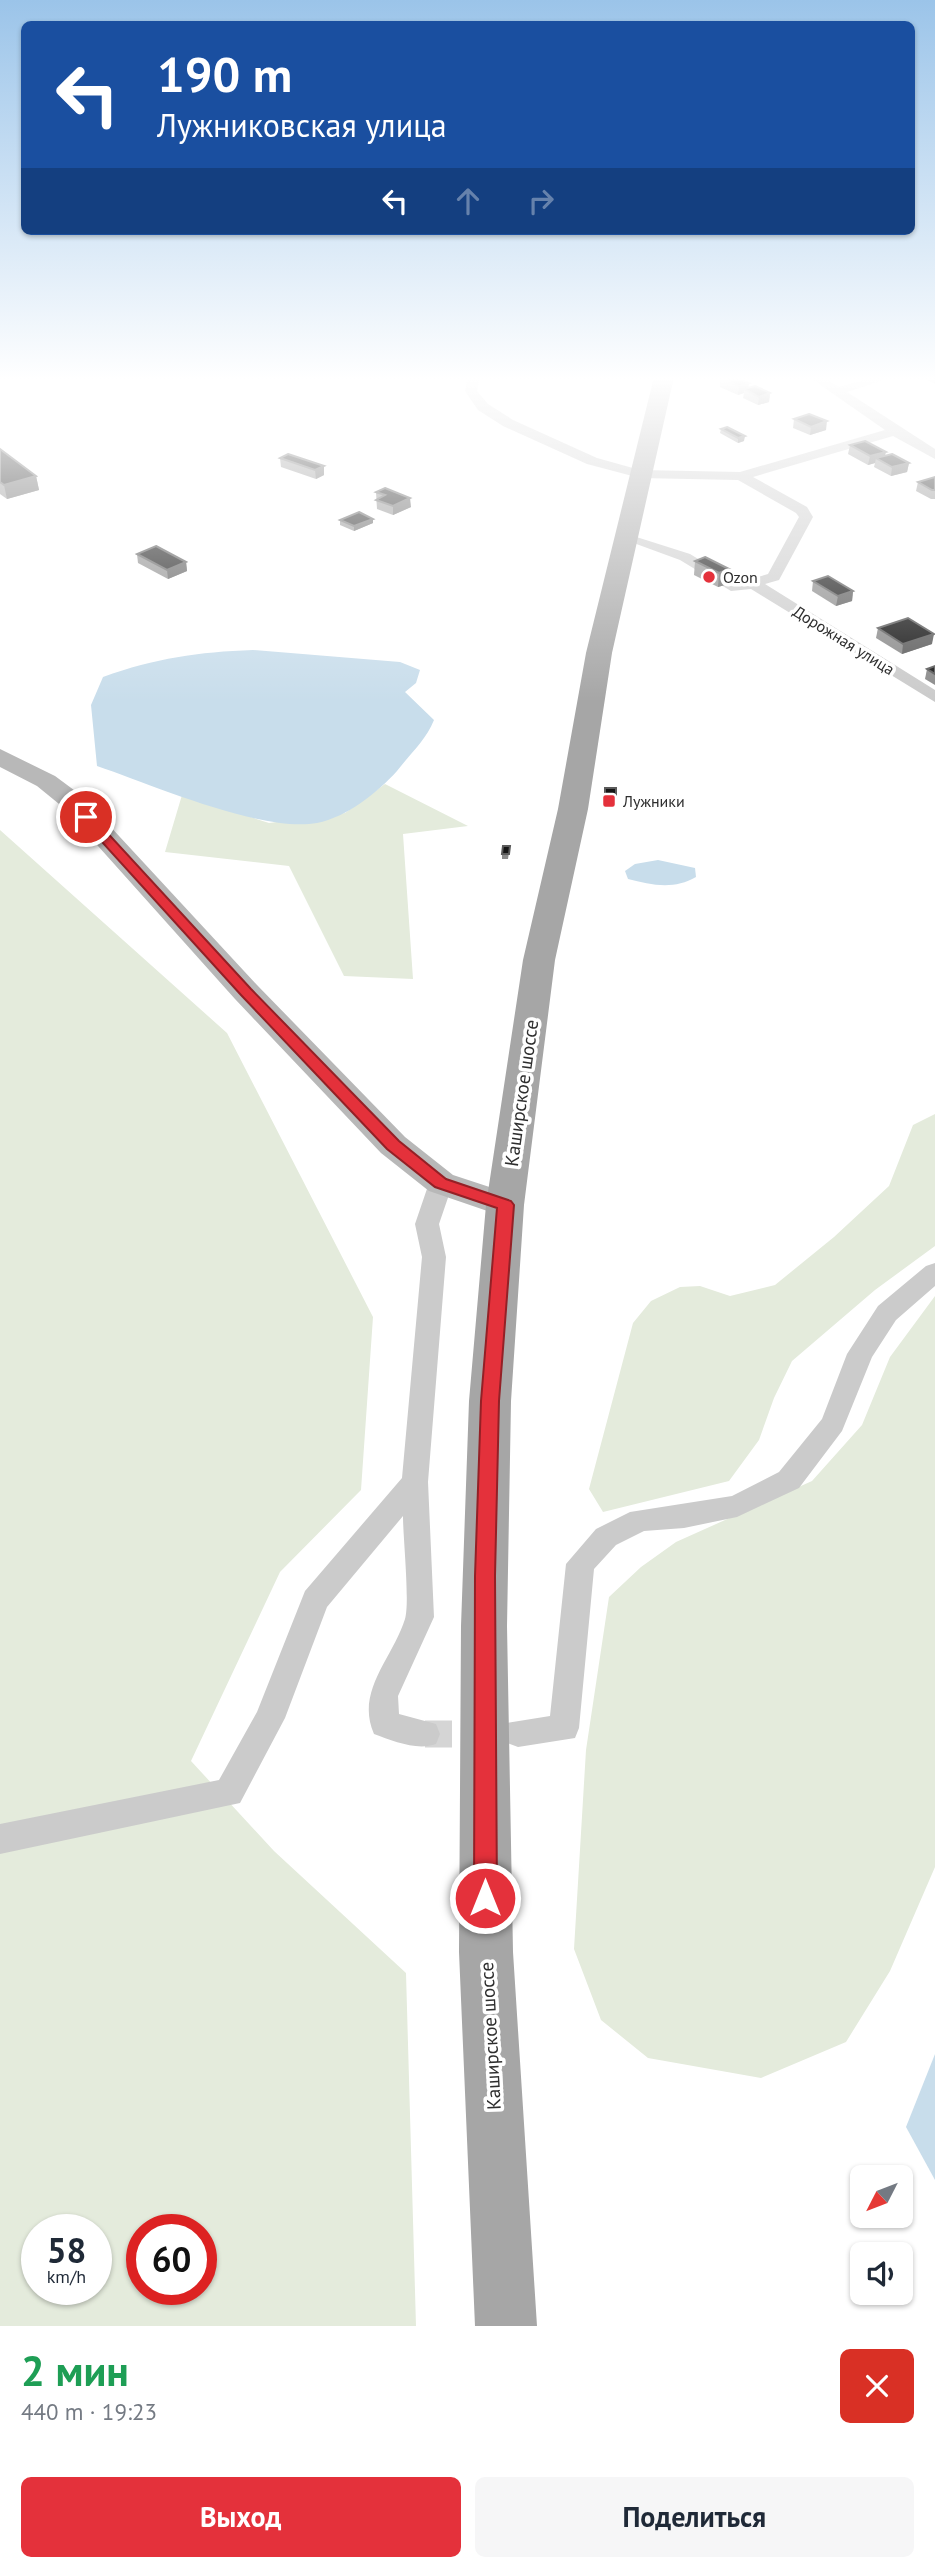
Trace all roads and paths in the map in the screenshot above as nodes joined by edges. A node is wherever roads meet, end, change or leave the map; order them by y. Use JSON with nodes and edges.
{"nodes":[{"id":1,"x":638,"y":486,"type":"edge"},
{"id":2,"x":758,"y":486,"type":"edge"},
{"id":3,"x":627,"y":538,"type":"junction"},
{"id":4,"x":754,"y":584,"type":"junction"},
{"id":5,"x":935,"y":697,"type":"edge"},
{"id":6,"x":0,"y":757,"type":"edge"},
{"id":7,"x":440,"y":1183,"type":"junction"},
{"id":8,"x":505,"y":1205,"type":"junction"},
{"id":9,"x":935,"y":1272,"type":"edge"},
{"id":10,"x":415,"y":1482,"type":"junction"},
{"id":11,"x":518,"y":1733,"type":"tunnel mouth"},
{"id":12,"x":425,"y":1734,"type":"tunnel mouth"},
{"id":13,"x":0,"y":1839,"type":"edge"},
{"id":14,"x":506,"y":2326,"type":"edge"}],
"edges":[{"from":1,"to":3,"type":"main road","name":"Каширское шоссе"},
{"from":2,"to":4,"type":"street"},
{"from":3,"to":4,"type":"street"},
{"from":3,"to":8,"type":"main road","name":"Каширское шоссе"},
{"from":4,"to":5,"type":"street","name":"Дорожная улица"},
{"from":6,"to":7,"type":"street"},
{"from":7,"to":8,"type":"street"},
{"from":7,"to":10,"type":"street"},
{"from":8,"to":14,"type":"main road","name":"Каширское шоссе"},
{"from":9,"to":11,"type":"street"},
{"from":10,"to":12,"type":"street"},
{"from":10,"to":13,"type":"street"}]}
